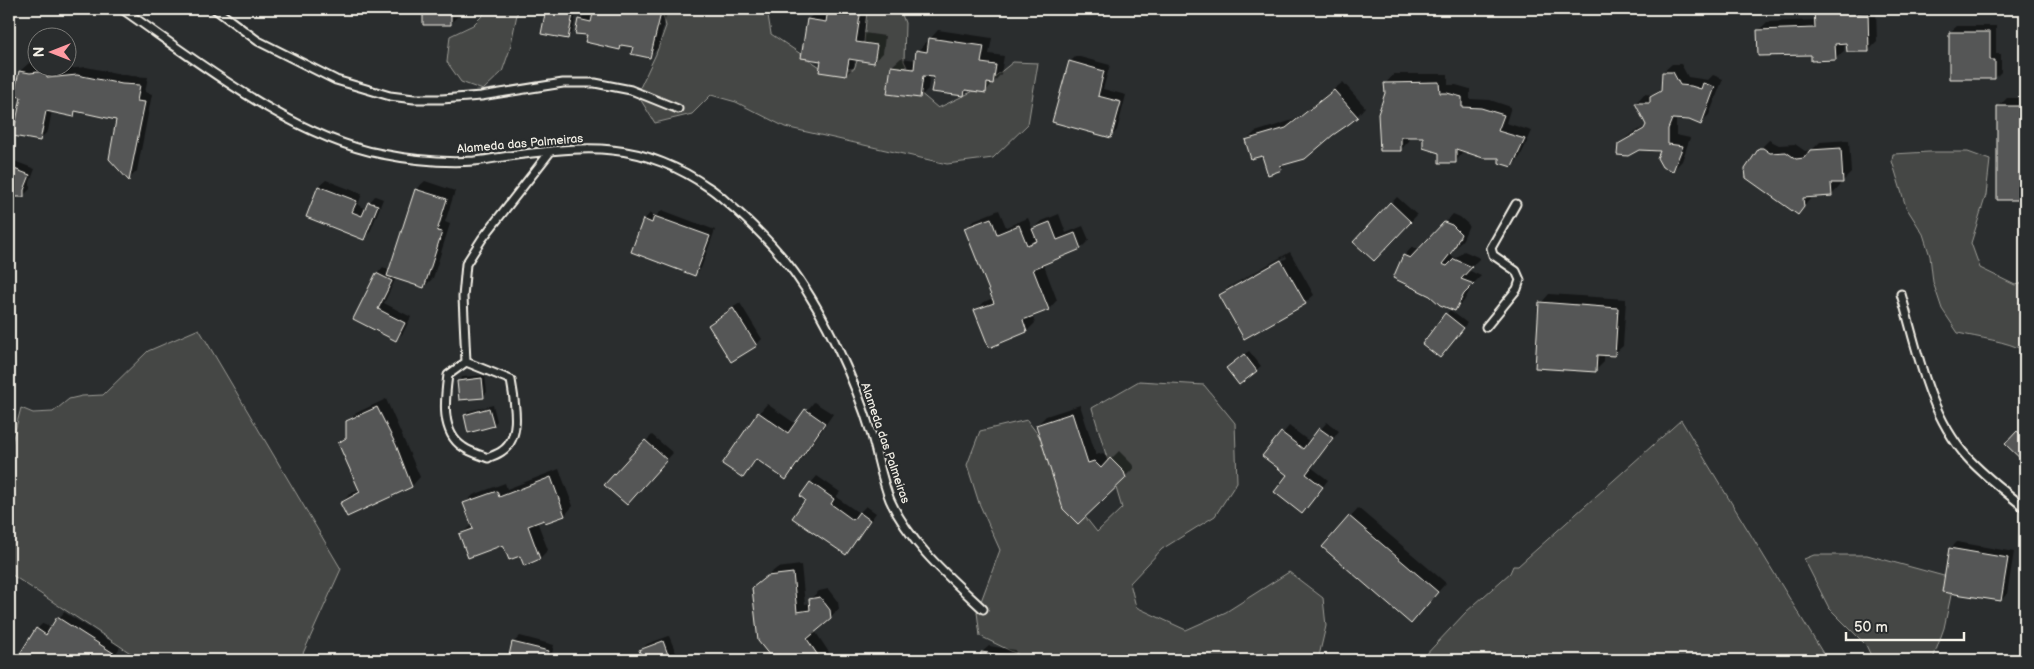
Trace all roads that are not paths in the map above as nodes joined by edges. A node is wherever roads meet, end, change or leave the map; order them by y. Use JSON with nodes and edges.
{"nodes":[{"id":1,"x":122,"y":9,"type":"edge"},
{"id":2,"x":215,"y":9,"type":"edge"},
{"id":3,"x":678,"y":108,"type":"dead end"},
{"id":4,"x":550,"y":152,"type":"junction"},
{"id":5,"x":1516,"y":204,"type":"dead end"},
{"id":6,"x":1901,"y":294,"type":"dead end"},
{"id":7,"x":1486,"y":327,"type":"dead end"},
{"id":8,"x":466,"y":362,"type":"junction"},
{"id":9,"x":2025,"y":508,"type":"edge"},
{"id":10,"x":984,"y":609,"type":"dead end"}],
"edges":[{"from":1,"to":4,"type":"lane","name":"Alameda das Palmeiras"},
{"from":2,"to":3,"type":"lane"},
{"from":4,"to":8,"type":"lane"},
{"from":4,"to":10,"type":"lane","name":"Alameda das Palmeiras"},
{"from":5,"to":7,"type":"lane"},
{"from":6,"to":9,"type":"lane"},
{"from":8,"to":8,"type":"lane"}]}
